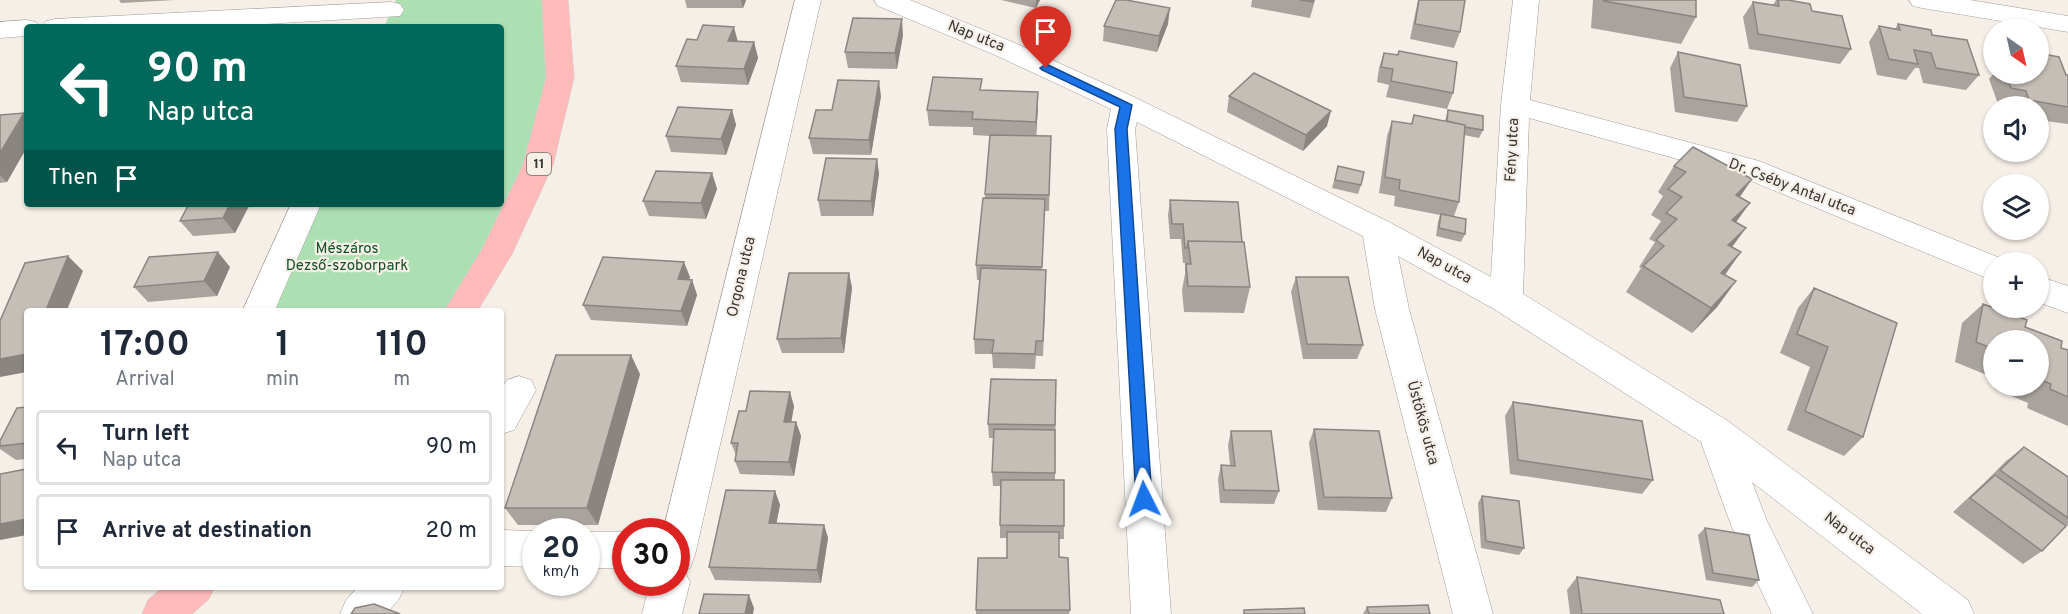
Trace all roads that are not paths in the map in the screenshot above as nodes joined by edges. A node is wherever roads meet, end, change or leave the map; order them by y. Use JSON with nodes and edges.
{"nodes":[{"id":1,"x":555,"y":0,"type":"edge"},
{"id":2,"x":808,"y":0,"type":"edge"},
{"id":3,"x":887,"y":0,"type":"edge"},
{"id":4,"x":1526,"y":0,"type":"edge"},
{"id":5,"x":1922,"y":0,"type":"edge"},
{"id":6,"x":391,"y":12,"type":"edge"},
{"id":7,"x":122,"y":24,"type":"edge"},
{"id":8,"x":2068,"y":24,"type":"edge"},
{"id":9,"x":24,"y":28,"type":"edge"},
{"id":10,"x":0,"y":30,"type":"edge"},
{"id":11,"x":1126,"y":105,"type":"junction"},
{"id":12,"x":1515,"y":105,"type":"junction"},
{"id":13,"x":305,"y":207,"type":"edge"},
{"id":14,"x":1378,"y":230,"type":"junction"},
{"id":15,"x":1983,"y":264,"type":"edge"},
{"id":16,"x":2049,"y":292,"type":"edge"},
{"id":17,"x":1506,"y":300,"type":"junction"},
{"id":18,"x":2068,"y":300,"type":"edge"},
{"id":19,"x":260,"y":308,"type":"edge"},
{"id":20,"x":462,"y":308,"type":"edge"},
{"id":21,"x":519,"y":390,"type":"dead end"},
{"id":22,"x":504,"y":414,"type":"edge"},
{"id":23,"x":1715,"y":432,"type":"junction"},
{"id":24,"x":685,"y":518,"type":"edge"},
{"id":25,"x":504,"y":548,"type":"edge"},
{"id":26,"x":522,"y":549,"type":"edge"},
{"id":27,"x":190,"y":590,"type":"edge"},
{"id":28,"x":381,"y":590,"type":"edge"},
{"id":29,"x":666,"y":596,"type":"edge"},
{"id":30,"x":162,"y":614,"type":"edge"},
{"id":31,"x":360,"y":614,"type":"edge"},
{"id":32,"x":662,"y":614,"type":"edge"},
{"id":33,"x":1151,"y":614,"type":"edge"},
{"id":34,"x":1473,"y":614,"type":"edge"},
{"id":35,"x":1793,"y":614,"type":"edge"},
{"id":36,"x":1954,"y":614,"type":"edge"}],
"edges":[{"from":1,"to":20,"type":"main road","number":"11"},
{"from":2,"to":24,"type":"street","name":"Orgona utca"},
{"from":3,"to":11,"type":"street","name":"Nap utca"},
{"from":4,"to":12,"type":"street","name":"Fény utca"},
{"from":5,"to":8,"type":"street"},
{"from":6,"to":7,"type":"street"},
{"from":9,"to":10,"type":"street"},
{"from":11,"to":14,"type":"street","name":"Nap utca"},
{"from":11,"to":33,"type":"street"},
{"from":12,"to":15,"type":"street","name":"Dr. Cséby Antal utca"},
{"from":12,"to":17,"type":"street","name":"Fény utca"},
{"from":13,"to":19,"type":"street"},
{"from":14,"to":17,"type":"street","name":"Nap utca"},
{"from":14,"to":34,"type":"street","name":"Üstökös utca"},
{"from":16,"to":18,"type":"street"},
{"from":17,"to":23,"type":"street","name":"Nap utca"},
{"from":21,"to":22,"type":"street"},
{"from":23,"to":35,"type":"street"},
{"from":23,"to":36,"type":"street","name":"Nap utca"},
{"from":25,"to":26,"type":"street"},
{"from":27,"to":30,"type":"main road"},
{"from":28,"to":31,"type":"street"},
{"from":29,"to":32,"type":"street","name":"Orgona utca"}]}
